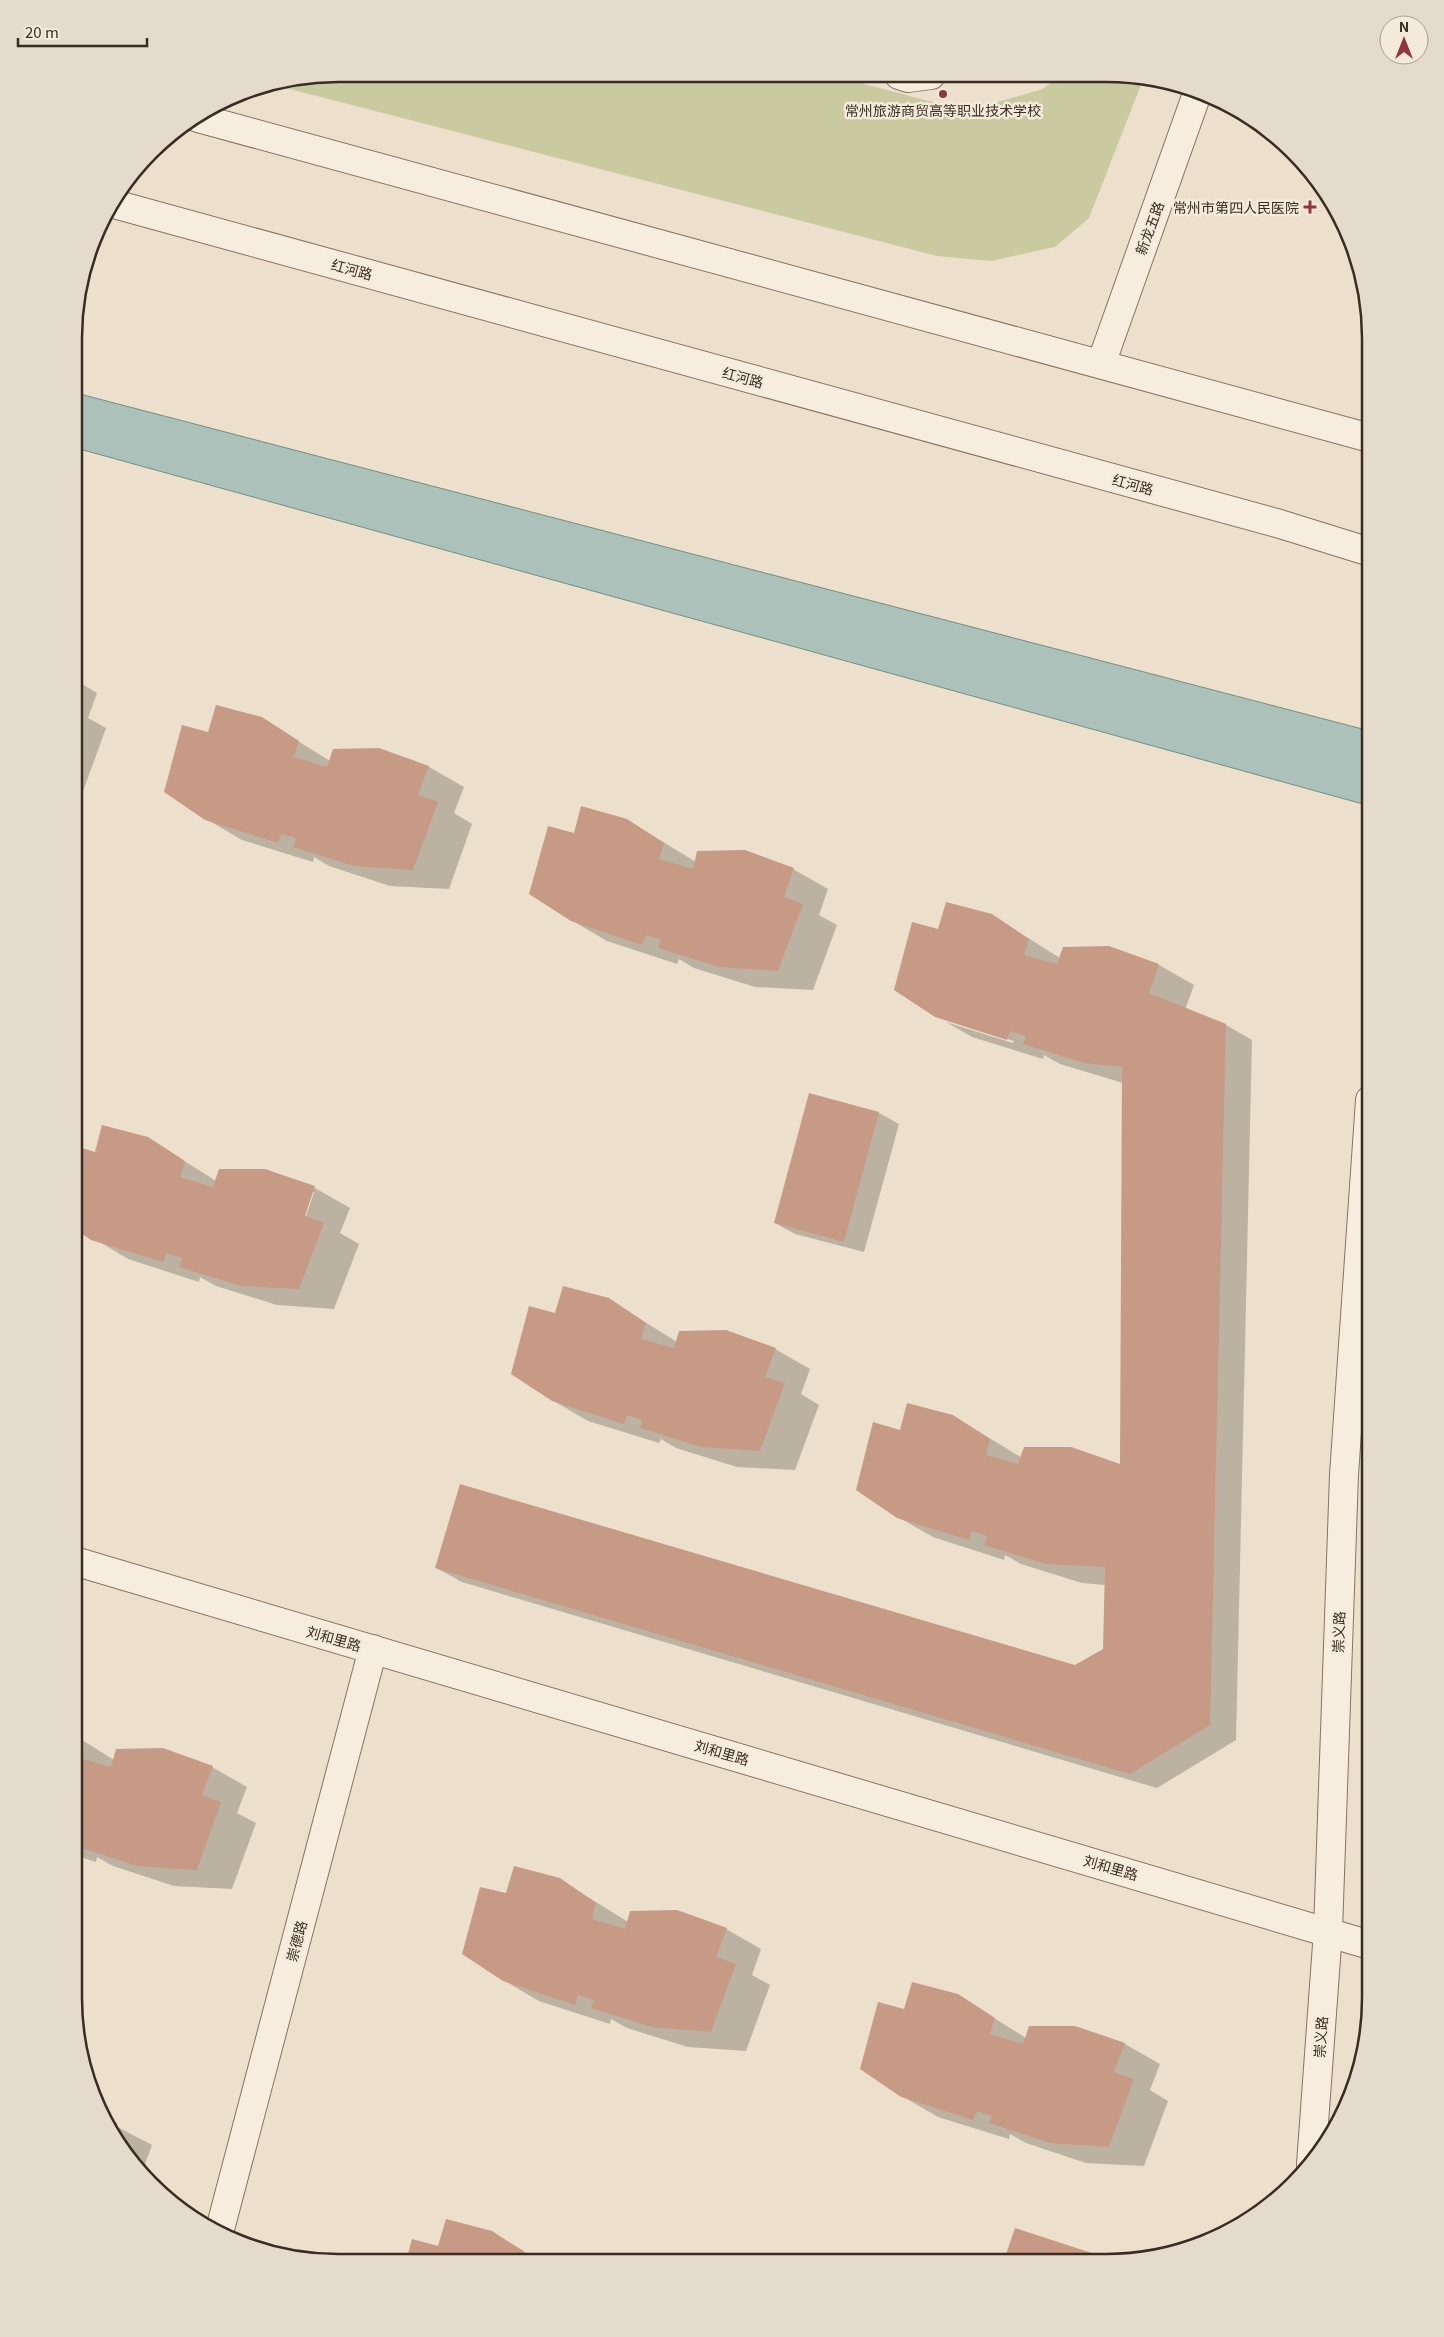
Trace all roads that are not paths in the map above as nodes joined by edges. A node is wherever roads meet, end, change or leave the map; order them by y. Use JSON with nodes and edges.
{"nodes":[{"id":1,"x":1196,"y":99,"type":"edge"},
{"id":2,"x":205,"y":120,"type":"edge"},
{"id":3,"x":120,"y":206,"type":"edge"},
{"id":4,"x":1101,"y":364,"type":"junction"},
{"id":5,"x":1362,"y":436,"type":"edge"},
{"id":6,"x":1362,"y":550,"type":"edge"},
{"id":7,"x":1362,"y":1215,"type":"edge"},
{"id":8,"x":82,"y":1563,"type":"edge"},
{"id":9,"x":373,"y":1649,"type":"junction"},
{"id":10,"x":1328,"y":1931,"type":"junction"},
{"id":11,"x":1362,"y":1942,"type":"edge"},
{"id":12,"x":1312,"y":2150,"type":"edge"},
{"id":13,"x":222,"y":2226,"type":"edge"}],
"edges":[{"from":1,"to":4,"type":"street","name":"新龙五路"},
{"from":2,"to":4,"type":"street"},
{"from":3,"to":6,"type":"street","name":"红河路"},
{"from":4,"to":5,"type":"street"},
{"from":7,"to":10,"type":"street","name":"崇义路"},
{"from":8,"to":9,"type":"street","name":"刘和里路"},
{"from":9,"to":10,"type":"street","name":"刘和里路"},
{"from":9,"to":13,"type":"street","name":"崇德路"},
{"from":10,"to":11,"type":"street","name":"刘和里路"},
{"from":10,"to":12,"type":"street","name":"崇义路"}]}
